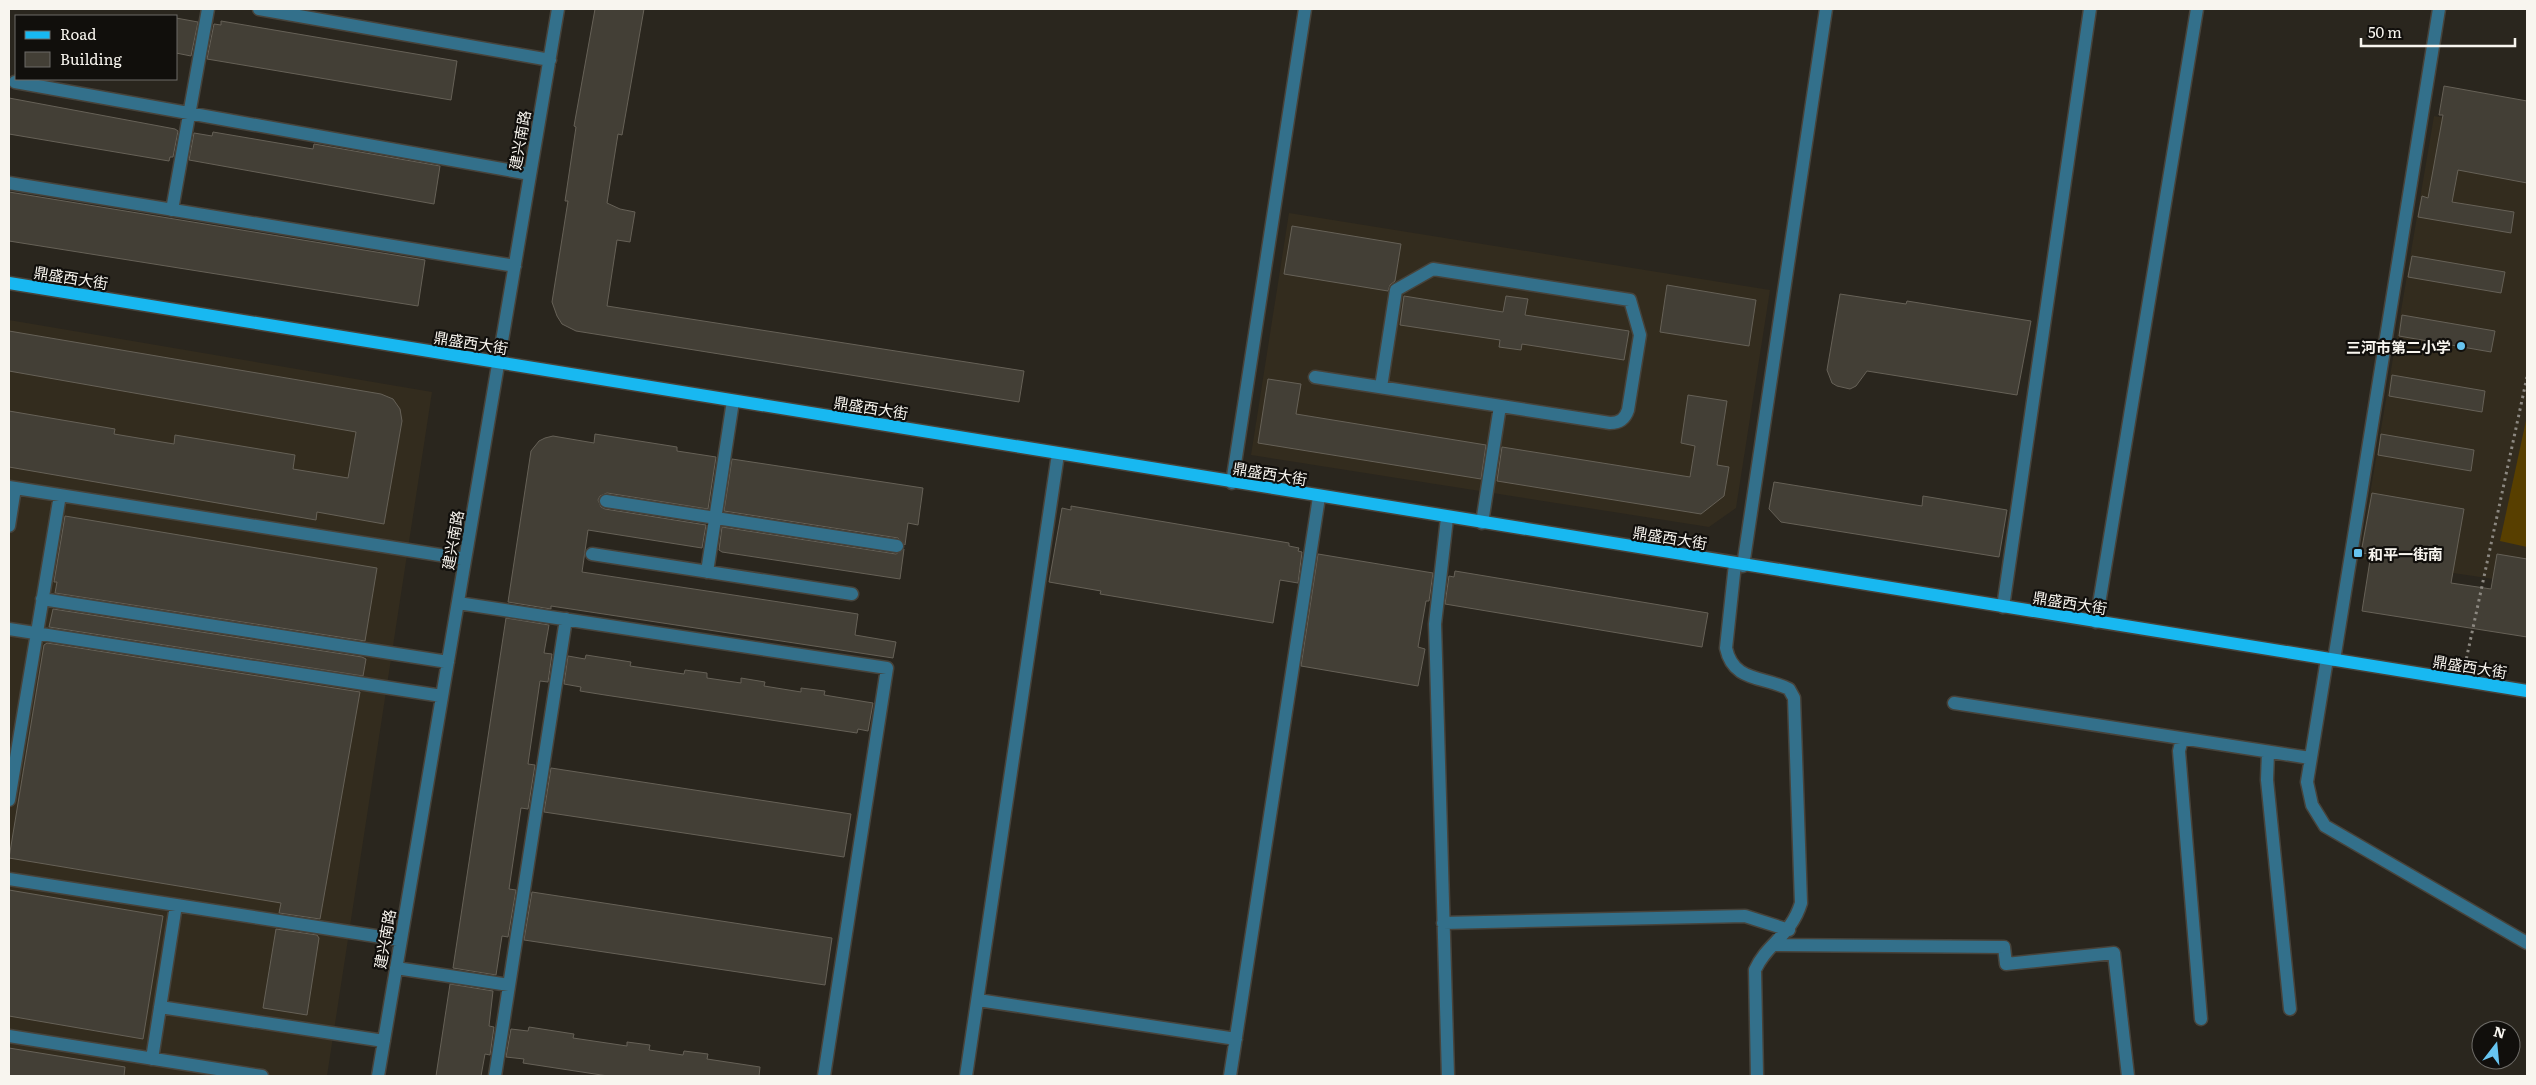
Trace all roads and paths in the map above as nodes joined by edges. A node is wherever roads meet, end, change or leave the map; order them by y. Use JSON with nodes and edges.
{"nodes":[{"id":1,"x":208,"y":9,"type":"edge"},
{"id":2,"x":259,"y":9,"type":"edge"},
{"id":3,"x":558,"y":9,"type":"edge"},
{"id":4,"x":1305,"y":9,"type":"edge"},
{"id":5,"x":1826,"y":9,"type":"edge"},
{"id":6,"x":2090,"y":9,"type":"edge"},
{"id":7,"x":2197,"y":9,"type":"edge"},
{"id":8,"x":2439,"y":9,"type":"edge"},
{"id":9,"x":550,"y":60,"type":"junction"},
{"id":10,"x":15,"y":82,"type":"dead end"},
{"id":11,"x":189,"y":113,"type":"junction"},
{"id":12,"x":530,"y":174,"type":"junction"},
{"id":13,"x":9,"y":183,"type":"edge"},
{"id":14,"x":172,"y":210,"type":"junction"},
{"id":15,"x":515,"y":266,"type":"junction"},
{"id":16,"x":9,"y":284,"type":"edge"},
{"id":17,"x":498,"y":363,"type":"junction"},
{"id":18,"x":1315,"y":377,"type":"dead end"},
{"id":19,"x":2527,"y":377,"type":"edge"},
{"id":20,"x":1381,"y":387,"type":"junction"},
{"id":21,"x":733,"y":402,"type":"junction"},
{"id":22,"x":1500,"y":406,"type":"junction"},
{"id":23,"x":1058,"y":454,"type":"junction"},
{"id":24,"x":1232,"y":483,"type":"junction"},
{"id":25,"x":12,"y":488,"type":"edge"},
{"id":26,"x":60,"y":496,"type":"junction"},
{"id":27,"x":1319,"y":497,"type":"junction"},
{"id":28,"x":606,"y":501,"type":"dead end"},
{"id":29,"x":715,"y":518,"type":"junction"},
{"id":30,"x":1447,"y":518,"type":"junction"},
{"id":31,"x":1482,"y":523,"type":"junction"},
{"id":32,"x":9,"y":526,"type":"edge"},
{"id":33,"x":897,"y":546,"type":"dead end"},
{"id":34,"x":592,"y":554,"type":"dead end"},
{"id":35,"x":465,"y":559,"type":"junction"},
{"id":36,"x":1739,"y":565,"type":"junction"},
{"id":37,"x":707,"y":572,"type":"junction"},
{"id":38,"x":852,"y":594,"type":"dead end"},
{"id":39,"x":42,"y":599,"type":"junction"},
{"id":40,"x":458,"y":603,"type":"junction"},
{"id":41,"x":2003,"y":607,"type":"junction"},
{"id":42,"x":566,"y":619,"type":"junction"},
{"id":43,"x":2096,"y":622,"type":"junction"},
{"id":44,"x":9,"y":628,"type":"edge"},
{"id":45,"x":37,"y":633,"type":"junction"},
{"id":46,"x":2330,"y":660,"type":"junction"},
{"id":47,"x":448,"y":662,"type":"junction"},
{"id":48,"x":2461,"y":681,"type":"junction"},
{"id":49,"x":2527,"y":691,"type":"edge"},
{"id":50,"x":442,"y":696,"type":"junction"},
{"id":51,"x":1954,"y":703,"type":"dead end"},
{"id":52,"x":2182,"y":738,"type":"junction"},
{"id":53,"x":2268,"y":752,"type":"junction"},
{"id":54,"x":2310,"y":758,"type":"junction"},
{"id":55,"x":9,"y":800,"type":"edge"},
{"id":56,"x":9,"y":879,"type":"edge"},
{"id":57,"x":176,"y":905,"type":"junction"},
{"id":58,"x":1443,"y":923,"type":"junction"},
{"id":59,"x":1789,"y":930,"type":"junction"},
{"id":60,"x":401,"y":940,"type":"junction"},
{"id":61,"x":2527,"y":943,"type":"edge"},
{"id":62,"x":1775,"y":945,"type":"junction"},
{"id":63,"x":396,"y":968,"type":"junction"},
{"id":64,"x":510,"y":985,"type":"junction"},
{"id":65,"x":978,"y":1000,"type":"junction"},
{"id":66,"x":160,"y":1007,"type":"junction"},
{"id":67,"x":2290,"y":1009,"type":"dead end"},
{"id":68,"x":2202,"y":1019,"type":"dead end"},
{"id":69,"x":9,"y":1036,"type":"edge"},
{"id":70,"x":1236,"y":1039,"type":"junction"},
{"id":71,"x":384,"y":1041,"type":"junction"},
{"id":72,"x":152,"y":1059,"type":"junction"},
{"id":73,"x":262,"y":1076,"type":"edge"},
{"id":74,"x":378,"y":1076,"type":"edge"},
{"id":75,"x":495,"y":1076,"type":"edge"},
{"id":76,"x":824,"y":1076,"type":"edge"},
{"id":77,"x":966,"y":1076,"type":"edge"},
{"id":78,"x":1230,"y":1076,"type":"edge"},
{"id":79,"x":1448,"y":1076,"type":"edge"},
{"id":80,"x":1757,"y":1076,"type":"edge"},
{"id":81,"x":2128,"y":1076,"type":"edge"}],
"edges":[{"from":1,"to":11,"type":"street"},
{"from":2,"to":9,"type":"street"},
{"from":3,"to":9,"type":"street","name":"建兴南路"},
{"from":4,"to":24,"type":"street"},
{"from":5,"to":36,"type":"street"},
{"from":6,"to":41,"type":"street"},
{"from":7,"to":43,"type":"street"},
{"from":8,"to":46,"type":"street"},
{"from":9,"to":12,"type":"street","name":"建兴南路"},
{"from":10,"to":11,"type":"street"},
{"from":11,"to":12,"type":"street"},
{"from":11,"to":14,"type":"street"},
{"from":12,"to":15,"type":"street","name":"建兴南路"},
{"from":13,"to":14,"type":"street"},
{"from":14,"to":15,"type":"street"},
{"from":15,"to":17,"type":"street","name":"建兴南路"},
{"from":16,"to":17,"type":"main road","name":"鼎盛西大街"},
{"from":17,"to":21,"type":"main road","name":"鼎盛西大街"},
{"from":17,"to":35,"type":"street","name":"建兴南路"},
{"from":18,"to":20,"type":"street"},
{"from":19,"to":48,"type":"path"},
{"from":20,"to":22,"type":"street"},
{"from":20,"to":22,"type":"street"},
{"from":21,"to":23,"type":"main road","name":"鼎盛西大街"},
{"from":21,"to":29,"type":"street"},
{"from":22,"to":31,"type":"street"},
{"from":23,"to":24,"type":"main road","name":"鼎盛西大街"},
{"from":23,"to":65,"type":"street"},
{"from":24,"to":27,"type":"main road","name":"鼎盛西大街"},
{"from":25,"to":26,"type":"street"},
{"from":25,"to":32,"type":"street"},
{"from":26,"to":35,"type":"street"},
{"from":26,"to":39,"type":"street"},
{"from":27,"to":30,"type":"main road","name":"鼎盛西大街"},
{"from":27,"to":70,"type":"street"},
{"from":28,"to":29,"type":"street"},
{"from":29,"to":33,"type":"street"},
{"from":29,"to":37,"type":"street"},
{"from":30,"to":31,"type":"main road","name":"鼎盛西大街"},
{"from":30,"to":58,"type":"street"},
{"from":31,"to":36,"type":"main road","name":"鼎盛西大街"},
{"from":34,"to":37,"type":"street"},
{"from":35,"to":40,"type":"street","name":"建兴南路"},
{"from":36,"to":41,"type":"main road","name":"鼎盛西大街"},
{"from":36,"to":59,"type":"street"},
{"from":37,"to":38,"type":"street"},
{"from":39,"to":45,"type":"street"},
{"from":39,"to":47,"type":"street"},
{"from":40,"to":42,"type":"street"},
{"from":40,"to":47,"type":"street","name":"建兴南路"},
{"from":41,"to":43,"type":"main road","name":"鼎盛西大街"},
{"from":42,"to":64,"type":"street"},
{"from":42,"to":76,"type":"street"},
{"from":43,"to":46,"type":"main road","name":"鼎盛西大街"},
{"from":44,"to":45,"type":"street"},
{"from":45,"to":50,"type":"street"},
{"from":45,"to":55,"type":"street"},
{"from":46,"to":48,"type":"main road","name":"鼎盛西大街"},
{"from":46,"to":54,"type":"street"},
{"from":47,"to":50,"type":"street","name":"建兴南路"},
{"from":48,"to":49,"type":"main road","name":"鼎盛西大街"},
{"from":50,"to":60,"type":"street","name":"建兴南路"},
{"from":51,"to":52,"type":"street"},
{"from":52,"to":53,"type":"street"},
{"from":52,"to":68,"type":"street"},
{"from":53,"to":54,"type":"street"},
{"from":53,"to":67,"type":"street"},
{"from":54,"to":61,"type":"street"},
{"from":56,"to":57,"type":"street"},
{"from":57,"to":60,"type":"street"},
{"from":57,"to":66,"type":"street"},
{"from":58,"to":59,"type":"street"},
{"from":58,"to":79,"type":"street"},
{"from":59,"to":62,"type":"street"},
{"from":60,"to":63,"type":"street","name":"建兴南路"},
{"from":62,"to":80,"type":"street"},
{"from":62,"to":81,"type":"street"},
{"from":63,"to":64,"type":"street"},
{"from":63,"to":71,"type":"street","name":"建兴南路"},
{"from":64,"to":75,"type":"street"},
{"from":65,"to":70,"type":"street"},
{"from":65,"to":77,"type":"street"},
{"from":66,"to":71,"type":"street"},
{"from":66,"to":72,"type":"street"},
{"from":69,"to":72,"type":"street"},
{"from":70,"to":78,"type":"street"},
{"from":71,"to":74,"type":"street","name":"建兴南路"},
{"from":72,"to":73,"type":"street"}]}
